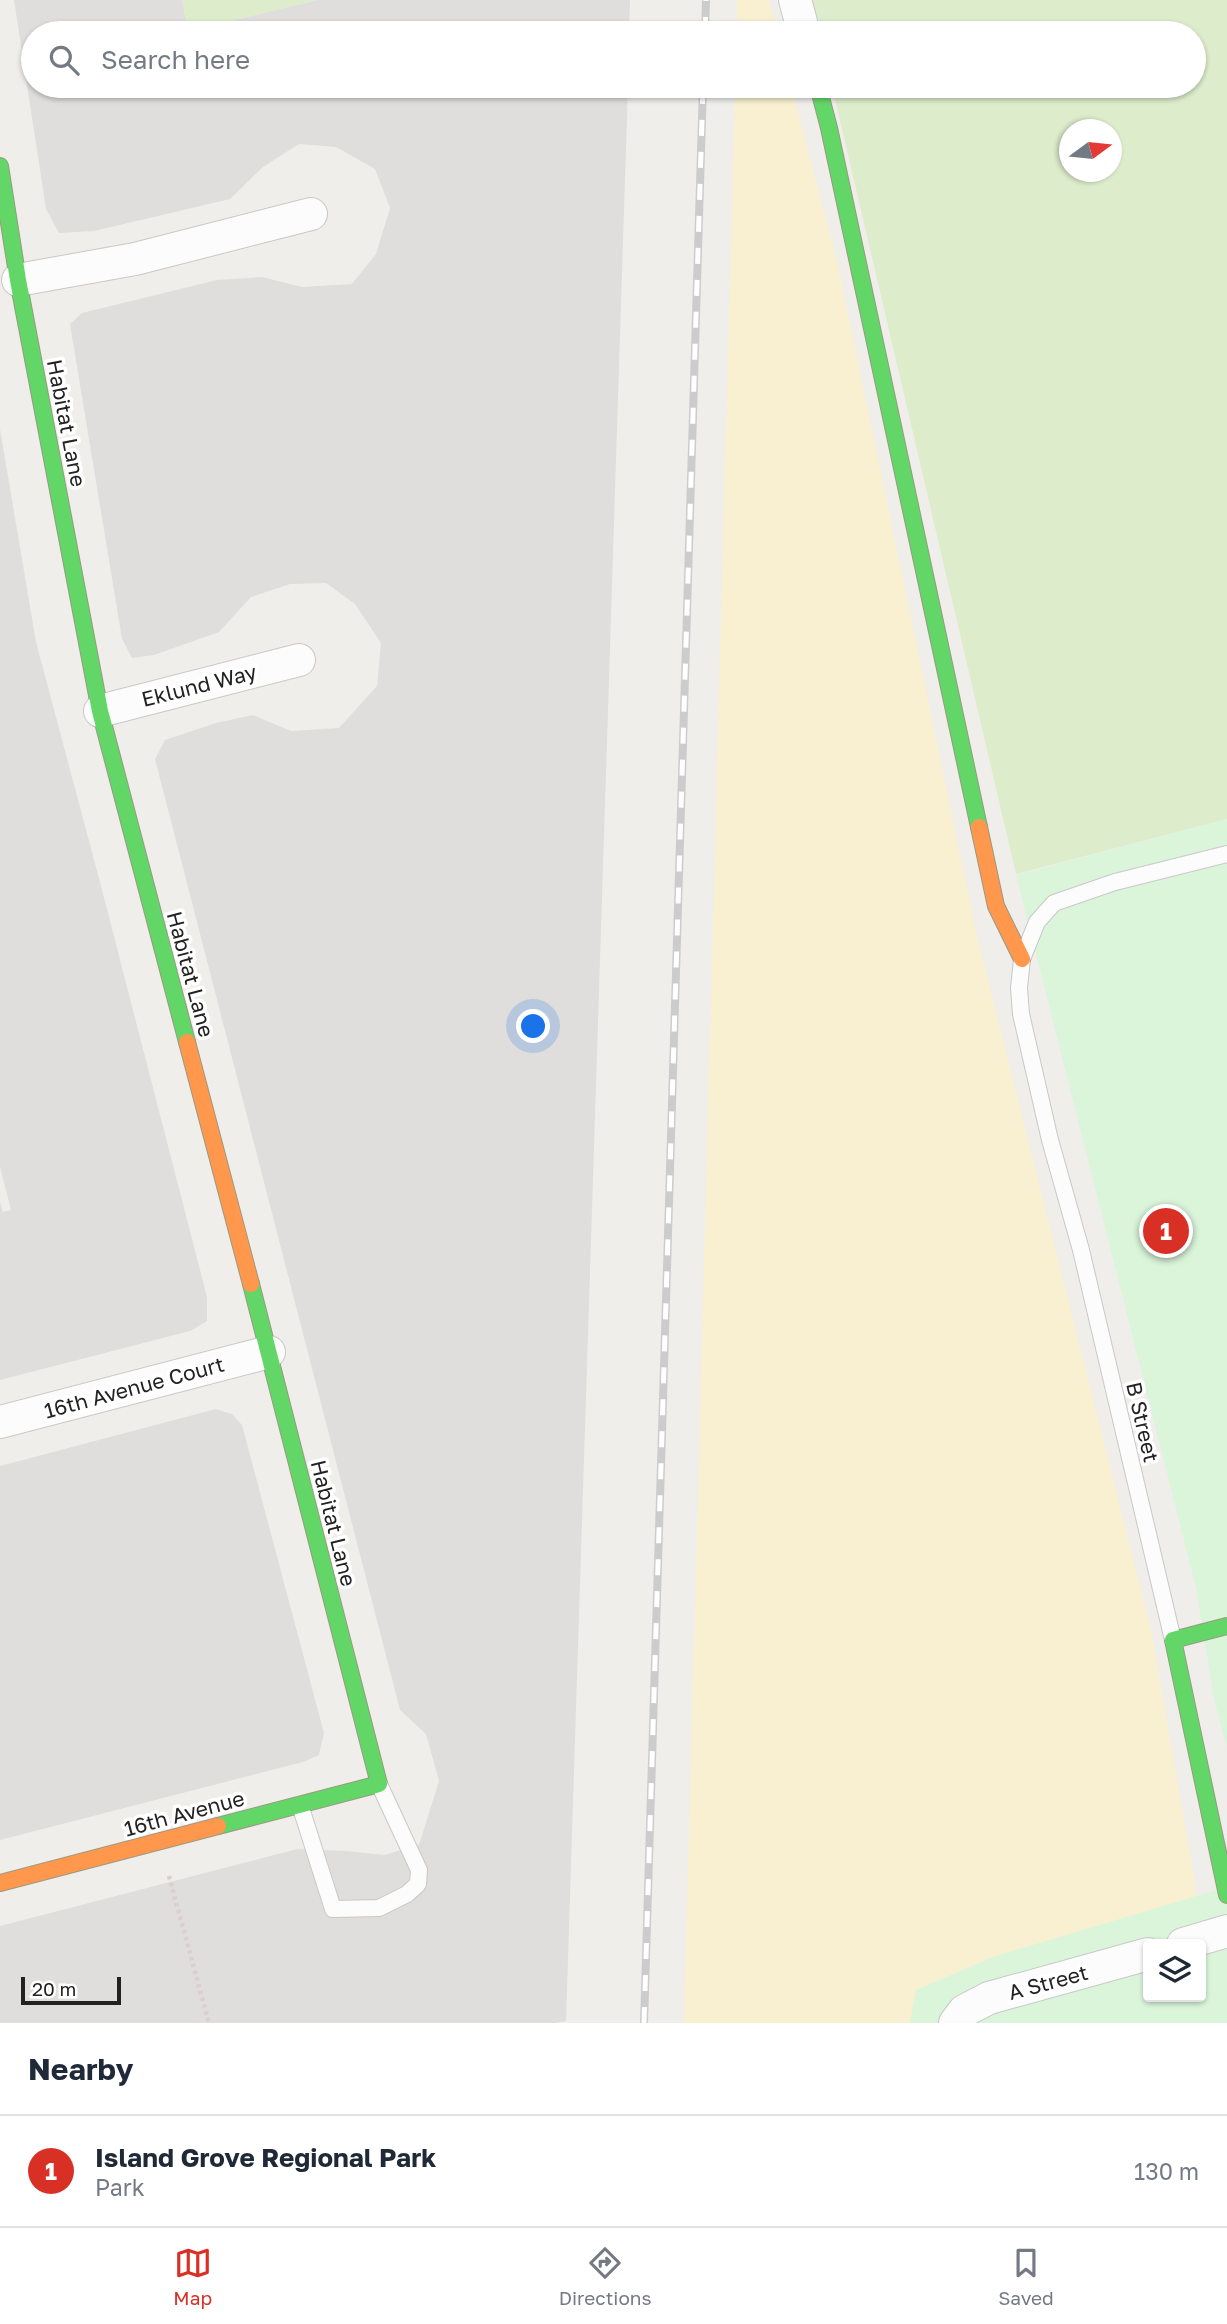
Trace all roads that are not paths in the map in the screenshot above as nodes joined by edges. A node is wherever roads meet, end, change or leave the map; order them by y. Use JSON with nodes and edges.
{"nodes":[{"id":1,"x":795,"y":0,"type":"edge"},
{"id":2,"x":801,"y":21,"type":"edge"},
{"id":3,"x":821,"y":98,"type":"edge"},
{"id":4,"x":0,"y":166,"type":"edge"},
{"id":5,"x":310,"y":214,"type":"dead end"},
{"id":6,"x":18,"y":280,"type":"junction"},
{"id":7,"x":299,"y":660,"type":"dead end"},
{"id":8,"x":100,"y":711,"type":"junction"},
{"id":9,"x":1227,"y":854,"type":"edge"},
{"id":10,"x":1022,"y":959,"type":"junction"},
{"id":11,"x":269,"y":1352,"type":"junction"},
{"id":12,"x":0,"y":1422,"type":"edge"},
{"id":13,"x":1227,"y":1626,"type":"edge"},
{"id":14,"x":1173,"y":1640,"type":"junction"},
{"id":15,"x":379,"y":1784,"type":"junction"},
{"id":16,"x":299,"y":1805,"type":"junction"},
{"id":17,"x":0,"y":1883,"type":"edge"},
{"id":18,"x":1227,"y":1895,"type":"edge"},
{"id":19,"x":1227,"y":1931,"type":"edge"},
{"id":20,"x":1200,"y":1939,"type":"edge"},
{"id":21,"x":1143,"y":1955,"type":"edge"},
{"id":22,"x":955,"y":2023,"type":"edge"}],
"edges":[{"from":1,"to":2,"type":"street"},
{"from":3,"to":10,"type":"street"},
{"from":4,"to":6,"type":"street","name":"Habitat Lane"},
{"from":5,"to":6,"type":"street"},
{"from":6,"to":8,"type":"street","name":"Habitat Lane"},
{"from":7,"to":8,"type":"street","name":"Eklund Way"},
{"from":8,"to":11,"type":"street","name":"Habitat Lane"},
{"from":9,"to":10,"type":"lane","name":"B Street"},
{"from":10,"to":14,"type":"lane","name":"B Street"},
{"from":11,"to":12,"type":"street","name":"16th Avenue Court"},
{"from":11,"to":15,"type":"street","name":"Habitat Lane"},
{"from":13,"to":14,"type":"street"},
{"from":14,"to":18,"type":"street","name":"B Street"},
{"from":15,"to":16,"type":"street","name":"16th Avenue"},
{"from":15,"to":16,"type":"lane"},
{"from":16,"to":17,"type":"street","name":"16th Avenue"},
{"from":19,"to":20,"type":"street"},
{"from":21,"to":22,"type":"street","name":"A Street"}]}
